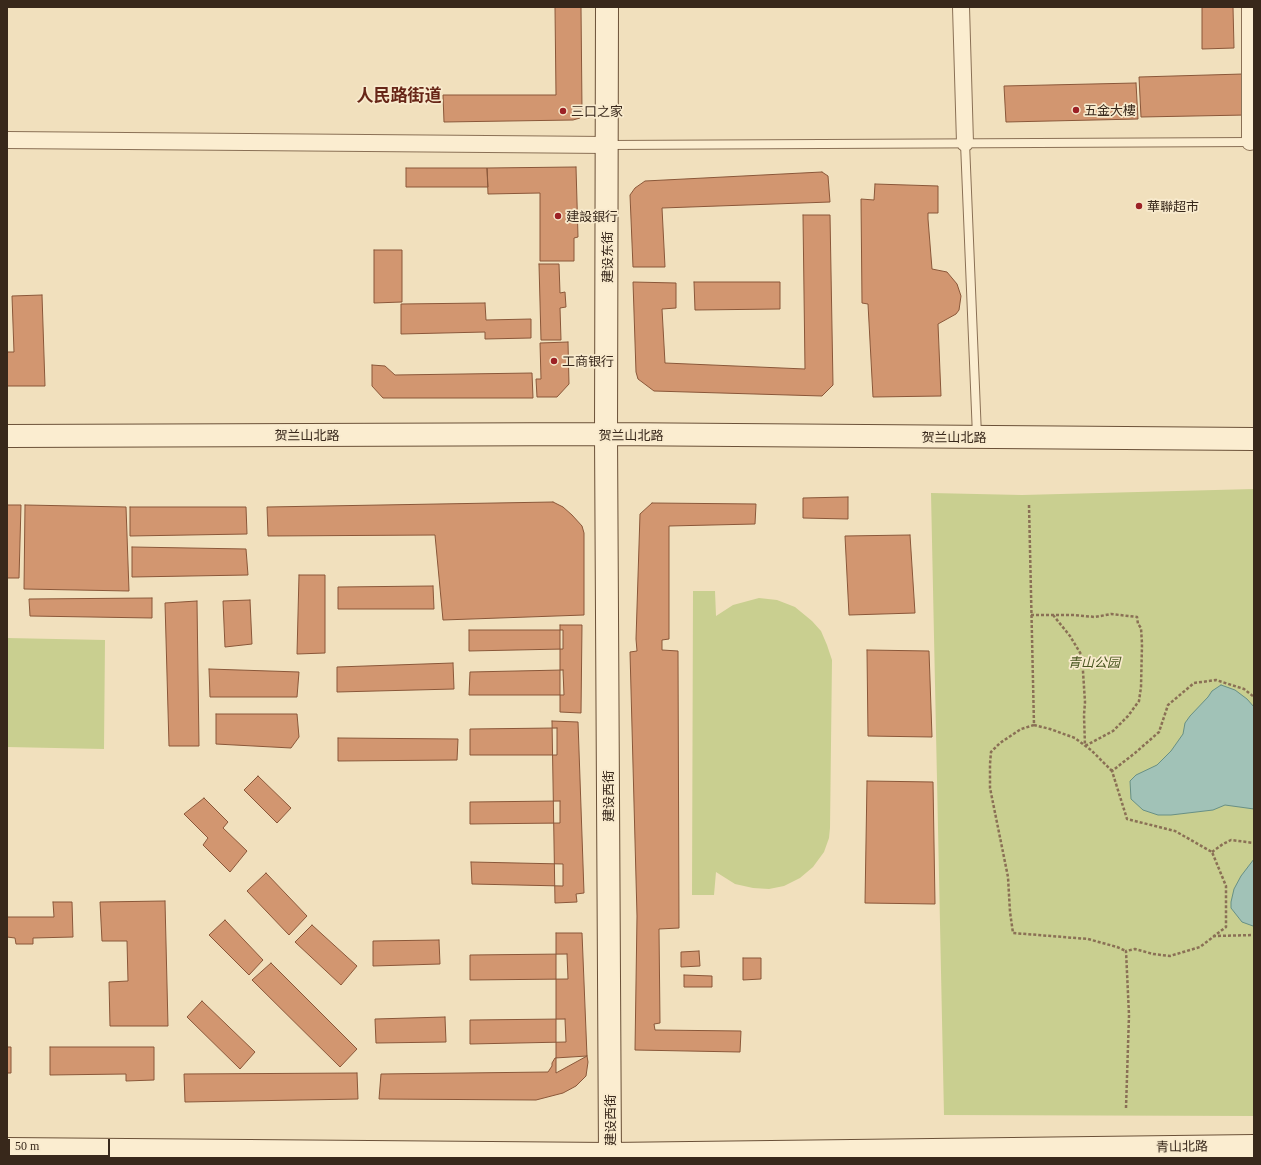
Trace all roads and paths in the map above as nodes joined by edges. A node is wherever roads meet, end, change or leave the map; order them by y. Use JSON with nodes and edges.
{"nodes":[{"id":1,"x":607,"y":7,"type":"edge"},
{"id":2,"x":961,"y":7,"type":"edge"},
{"id":3,"x":1250,"y":7,"type":"edge"},
{"id":4,"x":7,"y":140,"type":"edge"},
{"id":5,"x":1252,"y":142,"type":"edge"},
{"id":6,"x":965,"y":143,"type":"junction"},
{"id":7,"x":607,"y":145,"type":"junction"},
{"id":8,"x":606,"y":434,"type":"junction"},
{"id":9,"x":7,"y":436,"type":"edge"},
{"id":10,"x":977,"y":437,"type":"junction"},
{"id":11,"x":1254,"y":439,"type":"edge"},
{"id":12,"x":1029,"y":505,"type":"dead end"},
{"id":13,"x":1031,"y":615,"type":"junction"},
{"id":14,"x":1053,"y":615,"type":"junction"},
{"id":15,"x":1254,"y":697,"type":"edge"},
{"id":16,"x":1034,"y":725,"type":"junction"},
{"id":17,"x":1086,"y":746,"type":"junction"},
{"id":18,"x":1112,"y":770,"type":"junction"},
{"id":19,"x":1254,"y":843,"type":"edge"},
{"id":20,"x":1212,"y":852,"type":"junction"},
{"id":21,"x":1254,"y":935,"type":"edge"},
{"id":22,"x":1212,"y":936,"type":"junction"},
{"id":23,"x":1126,"y":950,"type":"junction"},
{"id":24,"x":1126,"y":1108,"type":"dead end"},
{"id":25,"x":1254,"y":1146,"type":"edge"},
{"id":26,"x":7,"y":1149,"type":"edge"},
{"id":27,"x":610,"y":1156,"type":"edge"}],
"edges":[{"from":1,"to":7,"type":"main road","name":"建设东街"},
{"from":2,"to":6,"type":"street"},
{"from":3,"to":5,"type":"street"},
{"from":4,"to":7,"type":"street"},
{"from":5,"to":6,"type":"lane"},
{"from":6,"to":7,"type":"lane"},
{"from":6,"to":10,"type":"lane"},
{"from":7,"to":8,"type":"main road","name":"建设东街"},
{"from":8,"to":9,"type":"main road","name":"贺兰山北路"},
{"from":8,"to":10,"type":"main road","name":"贺兰山北路"},
{"from":8,"to":27,"type":"main road","name":"建设西街"},
{"from":10,"to":11,"type":"main road","name":"贺兰山北路"},
{"from":12,"to":13,"type":"path"},
{"from":13,"to":14,"type":"path"},
{"from":13,"to":16,"type":"path"},
{"from":14,"to":17,"type":"path"},
{"from":14,"to":17,"type":"path"},
{"from":15,"to":18,"type":"path"},
{"from":16,"to":17,"type":"path"},
{"from":16,"to":23,"type":"path"},
{"from":17,"to":18,"type":"path"},
{"from":18,"to":20,"type":"path"},
{"from":19,"to":20,"type":"path"},
{"from":20,"to":22,"type":"path"},
{"from":21,"to":22,"type":"path"},
{"from":22,"to":23,"type":"path"},
{"from":23,"to":24,"type":"path"},
{"from":25,"to":27,"type":"main road","name":"青山北路"},
{"from":26,"to":27,"type":"main road","name":"青山北路"}]}
